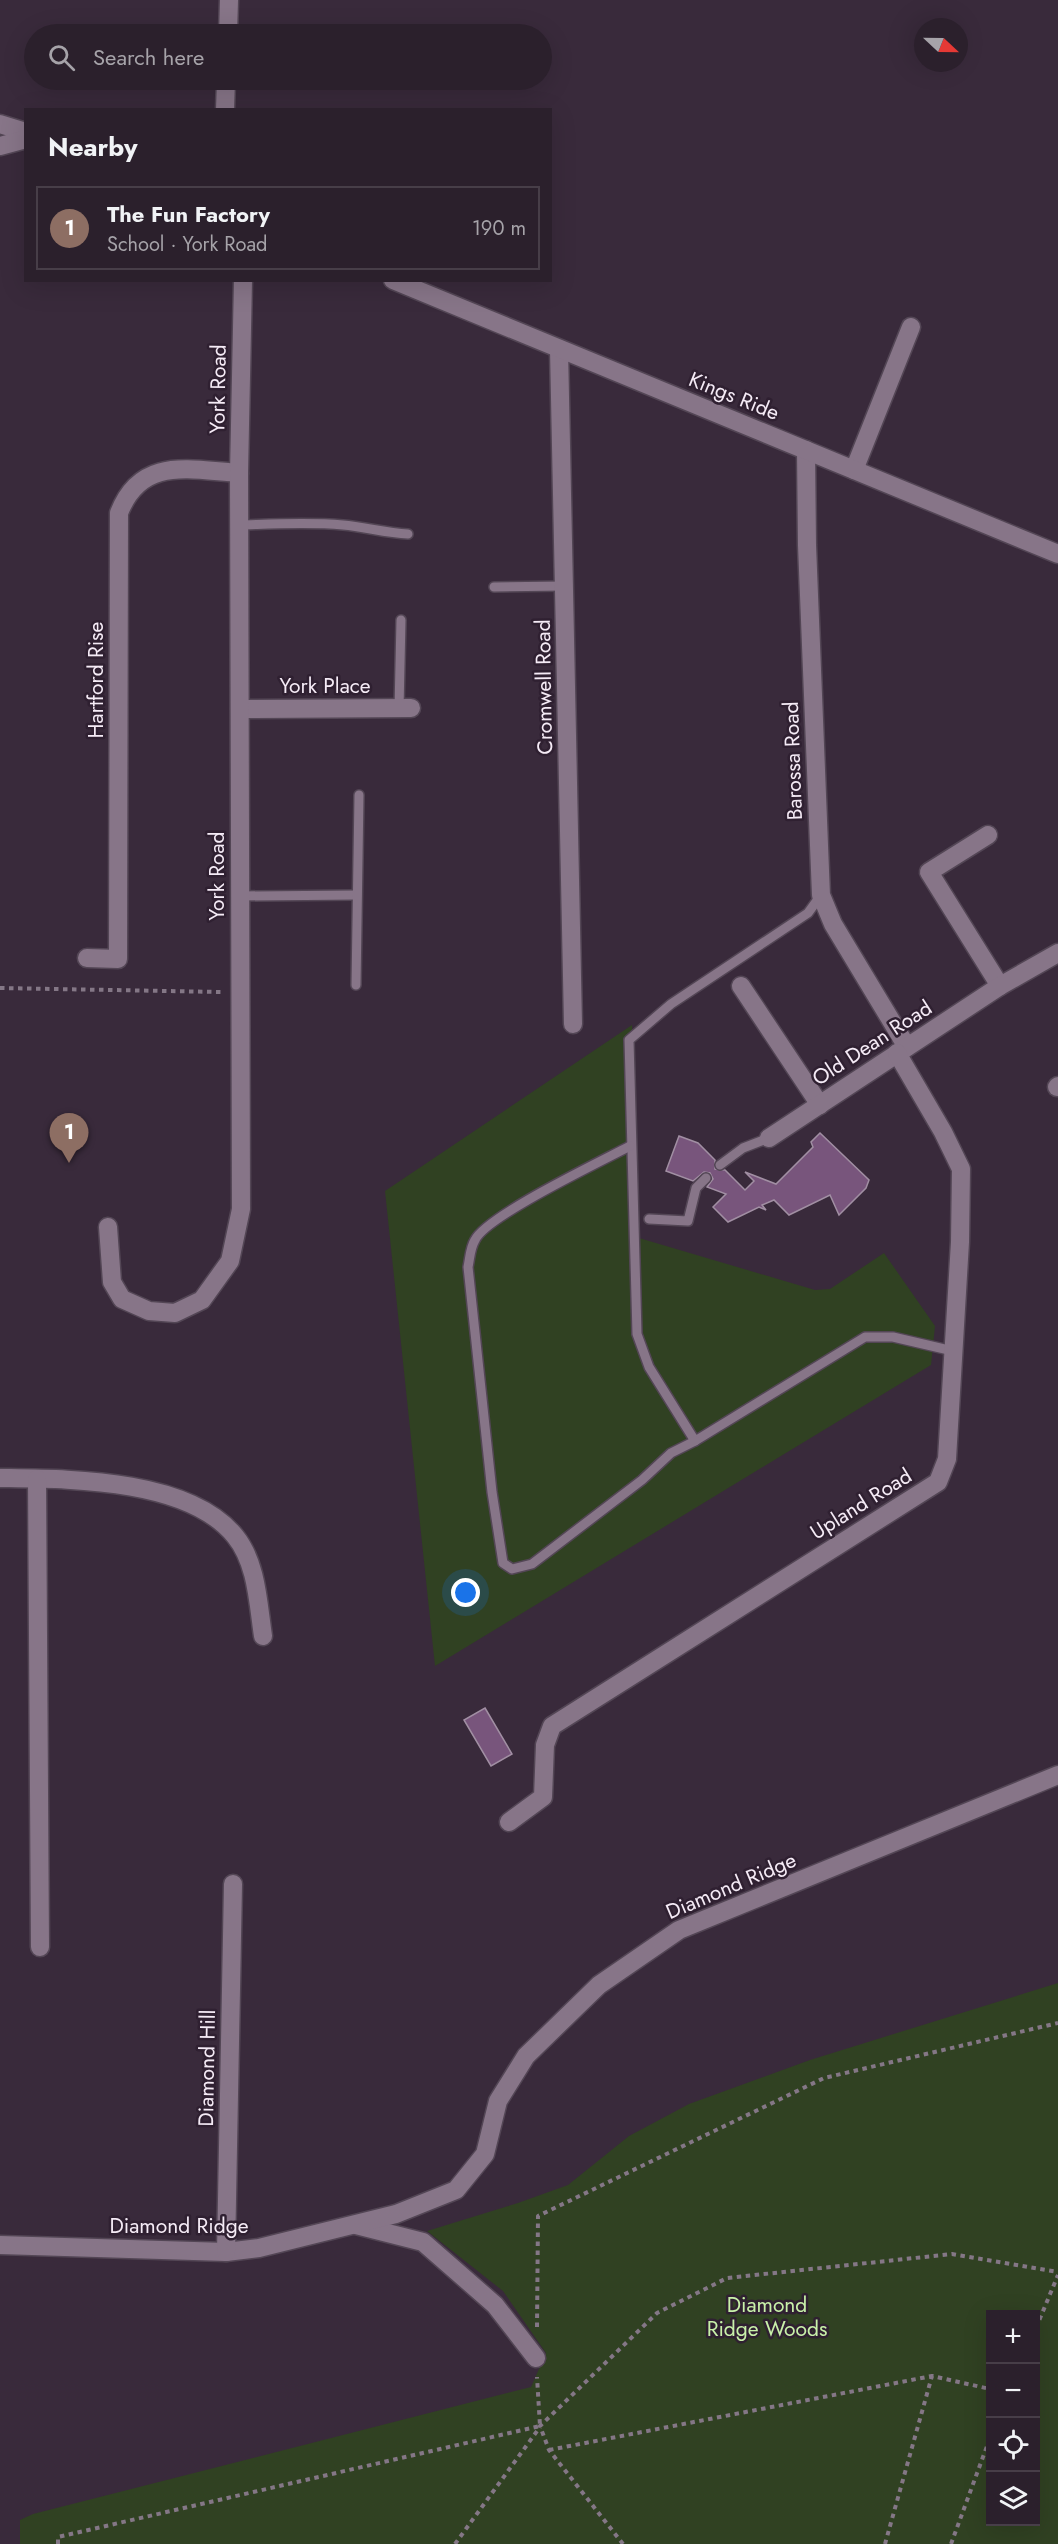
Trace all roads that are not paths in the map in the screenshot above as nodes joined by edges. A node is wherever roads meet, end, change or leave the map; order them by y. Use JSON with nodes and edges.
{"nodes":[{"id":1,"x":229,"y":0,"type":"edge"},
{"id":2,"x":228,"y":24,"type":"edge"},
{"id":3,"x":226,"y":90,"type":"edge"},
{"id":4,"x":225,"y":108,"type":"edge"},
{"id":5,"x":0,"y":124,"type":"edge"},
{"id":6,"x":24,"y":131,"type":"edge"},
{"id":7,"x":24,"y":140,"type":"edge"},
{"id":8,"x":0,"y":146,"type":"edge"},
{"id":9,"x":243,"y":282,"type":"edge"},
{"id":10,"x":398,"y":282,"type":"edge"},
{"id":11,"x":910,"y":327,"type":"dead end"},
{"id":12,"x":559,"y":349,"type":"junction"},
{"id":13,"x":806,"y":450,"type":"junction"},
{"id":14,"x":854,"y":470,"type":"junction"},
{"id":15,"x":238,"y":473,"type":"junction"},
{"id":16,"x":239,"y":525,"type":"junction"},
{"id":17,"x":408,"y":534,"type":"dead end"},
{"id":18,"x":1058,"y":554,"type":"edge"},
{"id":19,"x":564,"y":586,"type":"junction"},
{"id":20,"x":494,"y":587,"type":"dead end"},
{"id":21,"x":401,"y":620,"type":"dead end"},
{"id":22,"x":405,"y":709,"type":"joint"},
{"id":23,"x":240,"y":710,"type":"junction"},
{"id":24,"x":359,"y":795,"type":"dead end"},
{"id":25,"x":988,"y":835,"type":"dead end"},
{"id":26,"x":356,"y":895,"type":"junction"},
{"id":27,"x":821,"y":895,"type":"junction"},
{"id":28,"x":240,"y":896,"type":"junction"},
{"id":29,"x":1058,"y":953,"type":"edge"},
{"id":30,"x":87,"y":958,"type":"dead end"},
{"id":31,"x":356,"y":985,"type":"dead end"},
{"id":32,"x":741,"y":986,"type":"dead end"},
{"id":33,"x":1000,"y":986,"type":"junction"},
{"id":34,"x":573,"y":1024,"type":"dead end"},
{"id":35,"x":902,"y":1050,"type":"junction"},
{"id":36,"x":820,"y":1105,"type":"junction"},
{"id":37,"x":769,"y":1138,"type":"joint"},
{"id":38,"x":630,"y":1146,"type":"junction"},
{"id":39,"x":720,"y":1165,"type":"dead end"},
{"id":40,"x":706,"y":1178,"type":"dead end"},
{"id":41,"x":649,"y":1219,"type":"dead end"},
{"id":42,"x":108,"y":1227,"type":"dead end"},
{"id":43,"x":952,"y":1352,"type":"junction"},
{"id":44,"x":695,"y":1441,"type":"junction"},
{"id":45,"x":0,"y":1478,"type":"edge"},
{"id":46,"x":37,"y":1479,"type":"junction"},
{"id":47,"x":263,"y":1636,"type":"dead end"},
{"id":48,"x":1058,"y":1775,"type":"edge"},
{"id":49,"x":561,"y":1788,"type":"dead end"},
{"id":50,"x":543,"y":1797,"type":"junction"},
{"id":51,"x":509,"y":1822,"type":"dead end"},
{"id":52,"x":233,"y":1884,"type":"dead end"},
{"id":53,"x":40,"y":1947,"type":"dead end"},
{"id":54,"x":355,"y":2224,"type":"junction"},
{"id":55,"x":0,"y":2245,"type":"edge"},
{"id":56,"x":226,"y":2252,"type":"junction"},
{"id":57,"x":536,"y":2358,"type":"road end"}],
"edges":[{"from":1,"to":2,"type":"street"},
{"from":3,"to":4,"type":"street"},
{"from":5,"to":6,"type":"street"},
{"from":7,"to":8,"type":"street"},
{"from":9,"to":15,"type":"street","name":"York Road"},
{"from":10,"to":12,"type":"street","name":"Kings Ride"},
{"from":11,"to":14,"type":"street"},
{"from":12,"to":13,"type":"street","name":"Kings Ride"},
{"from":12,"to":19,"type":"street","name":"Cromwell Road"},
{"from":13,"to":14,"type":"street","name":"Kings Ride"},
{"from":13,"to":27,"type":"street","name":"Barossa Road"},
{"from":14,"to":18,"type":"street","name":"Kings Ride"},
{"from":15,"to":16,"type":"street","name":"York Road"},
{"from":15,"to":30,"type":"street","name":"Hartford Rise"},
{"from":16,"to":17,"type":"lane"},
{"from":16,"to":23,"type":"street","name":"York Road"},
{"from":19,"to":20,"type":"lane"},
{"from":19,"to":34,"type":"street","name":"Cromwell Road"},
{"from":21,"to":22,"type":"lane"},
{"from":22,"to":23,"type":"street","name":"York Place"},
{"from":23,"to":28,"type":"street","name":"York Road"},
{"from":24,"to":26,"type":"lane"},
{"from":25,"to":33,"type":"street"},
{"from":26,"to":28,"type":"lane"},
{"from":26,"to":31,"type":"lane"},
{"from":27,"to":35,"type":"street","name":"Barossa Road"},
{"from":27,"to":38,"type":"lane"},
{"from":28,"to":42,"type":"street","name":"York Road"},
{"from":29,"to":33,"type":"street","name":"Old Dean Road"},
{"from":32,"to":36,"type":"street"},
{"from":33,"to":35,"type":"street","name":"Old Dean Road"},
{"from":35,"to":36,"type":"street","name":"Old Dean Road"},
{"from":35,"to":43,"type":"street","name":"Upland Road"},
{"from":36,"to":37,"type":"street","name":"Old Dean Road"},
{"from":37,"to":39,"type":"lane"},
{"from":38,"to":44,"type":"lane"},
{"from":38,"to":44,"type":"lane"},
{"from":40,"to":41,"type":"lane"},
{"from":43,"to":44,"type":"lane"},
{"from":43,"to":50,"type":"street","name":"Upland Road"},
{"from":45,"to":46,"type":"street"},
{"from":46,"to":47,"type":"street"},
{"from":46,"to":53,"type":"street"},
{"from":48,"to":54,"type":"street","name":"Diamond Ridge"},
{"from":49,"to":50,"type":"street"},
{"from":50,"to":51,"type":"street"},
{"from":52,"to":56,"type":"street","name":"Diamond Hill"},
{"from":54,"to":56,"type":"street","name":"Diamond Ridge"},
{"from":54,"to":57,"type":"street","name":"Diamond Ridge"},
{"from":55,"to":56,"type":"street","name":"Diamond Ridge"}]}
